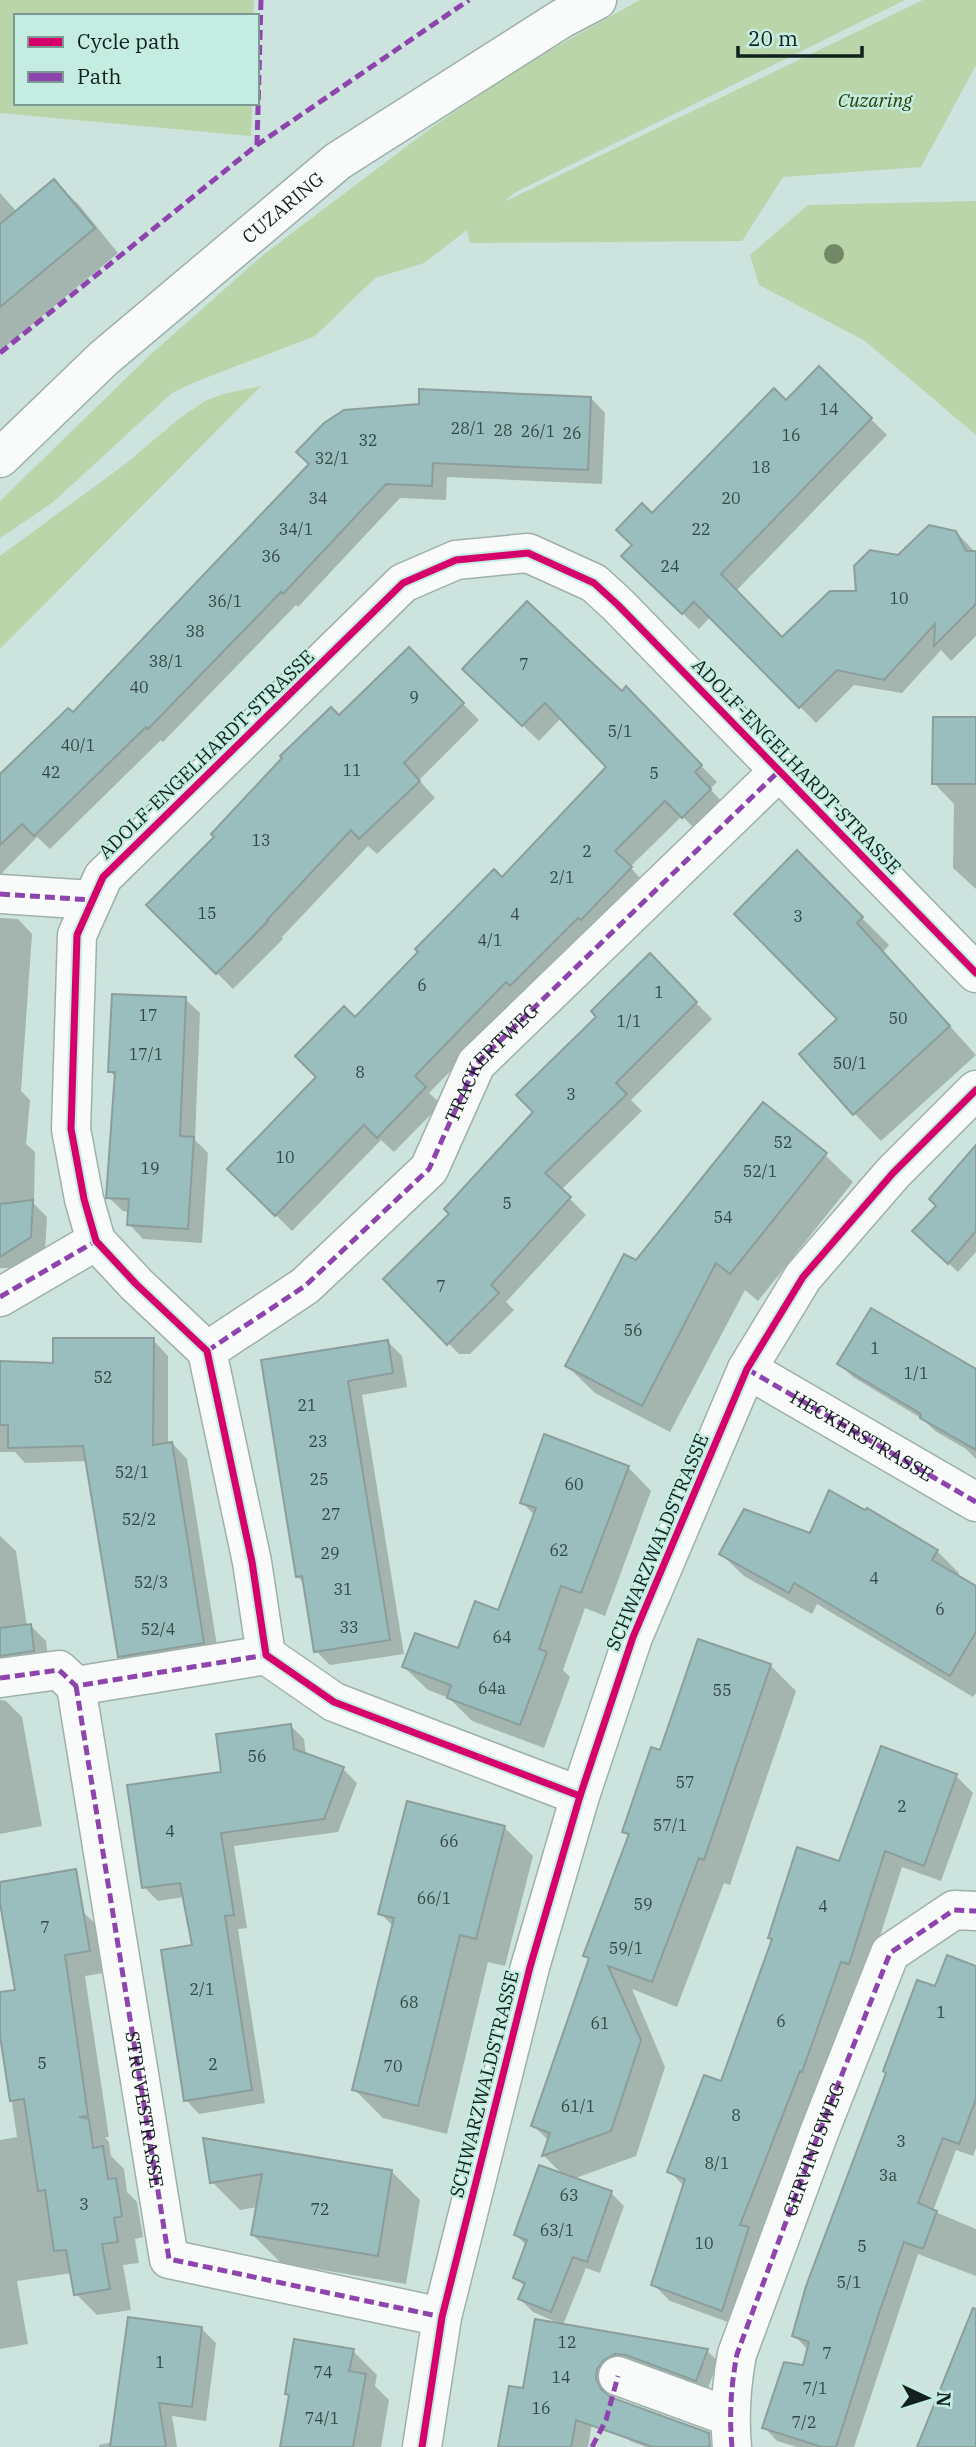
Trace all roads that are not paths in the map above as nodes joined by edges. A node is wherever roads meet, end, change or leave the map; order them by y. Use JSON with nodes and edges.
{"nodes":[{"id":1,"x":597,"y":0,"type":"edge"},
{"id":2,"x":0,"y":458,"type":"edge"},
{"id":3,"x":780,"y":770,"type":"junction"},
{"id":4,"x":0,"y":894,"type":"edge"},
{"id":5,"x":92,"y":900,"type":"junction"},
{"id":6,"x":976,"y":973,"type":"edge"},
{"id":7,"x":976,"y":1090,"type":"edge"},
{"id":8,"x":96,"y":1241,"type":"junction"},
{"id":9,"x":0,"y":1297,"type":"edge"},
{"id":10,"x":207,"y":1351,"type":"junction"},
{"id":11,"x":747,"y":1369,"type":"junction"},
{"id":12,"x":976,"y":1502,"type":"edge"},
{"id":13,"x":266,"y":1655,"type":"junction"},
{"id":14,"x":0,"y":1678,"type":"edge"},
{"id":15,"x":76,"y":1686,"type":"junction"},
{"id":16,"x":580,"y":1796,"type":"junction"},
{"id":17,"x":976,"y":1911,"type":"edge"},
{"id":18,"x":442,"y":2317,"type":"junction"},
{"id":19,"x":618,"y":2376,"type":"dead end"},
{"id":20,"x":731,"y":2432,"type":"edge"},
{"id":21,"x":422,"y":2447,"type":"edge"}],
"edges":[{"from":1,"to":2,"type":"street","name":"CUZARING"},
{"from":3,"to":5,"type":"street","name":"ADOLF-ENGELHARDT-STRASSE"},
{"from":3,"to":6,"type":"street","name":"ADOLF-ENGELHARDT-STRASSE"},
{"from":3,"to":10,"type":"street","name":"TRACKERTWEG"},
{"from":4,"to":5,"type":"street"},
{"from":5,"to":8,"type":"street","name":"ADOLF-ENGELHARDT-STRASSE"},
{"from":7,"to":11,"type":"street","name":"SCHWARZWALDSTRASSE"},
{"from":8,"to":9,"type":"street"},
{"from":8,"to":10,"type":"street","name":"ADOLF-ENGELHARDT-STRASSE"},
{"from":10,"to":13,"type":"street"},
{"from":11,"to":12,"type":"street","name":"HECKERSTRASSE"},
{"from":11,"to":16,"type":"street","name":"SCHWARZWALDSTRASSE"},
{"from":13,"to":15,"type":"street"},
{"from":13,"to":16,"type":"street"},
{"from":14,"to":15,"type":"street"},
{"from":15,"to":18,"type":"street","name":"STRUVESTRASSE"},
{"from":16,"to":18,"type":"street","name":"SCHWARZWALDSTRASSE"},
{"from":17,"to":20,"type":"street","name":"GERVINUSWEG"},
{"from":18,"to":21,"type":"street","name":"SCHWARZWALDSTRASSE"},
{"from":19,"to":20,"type":"street"}]}
